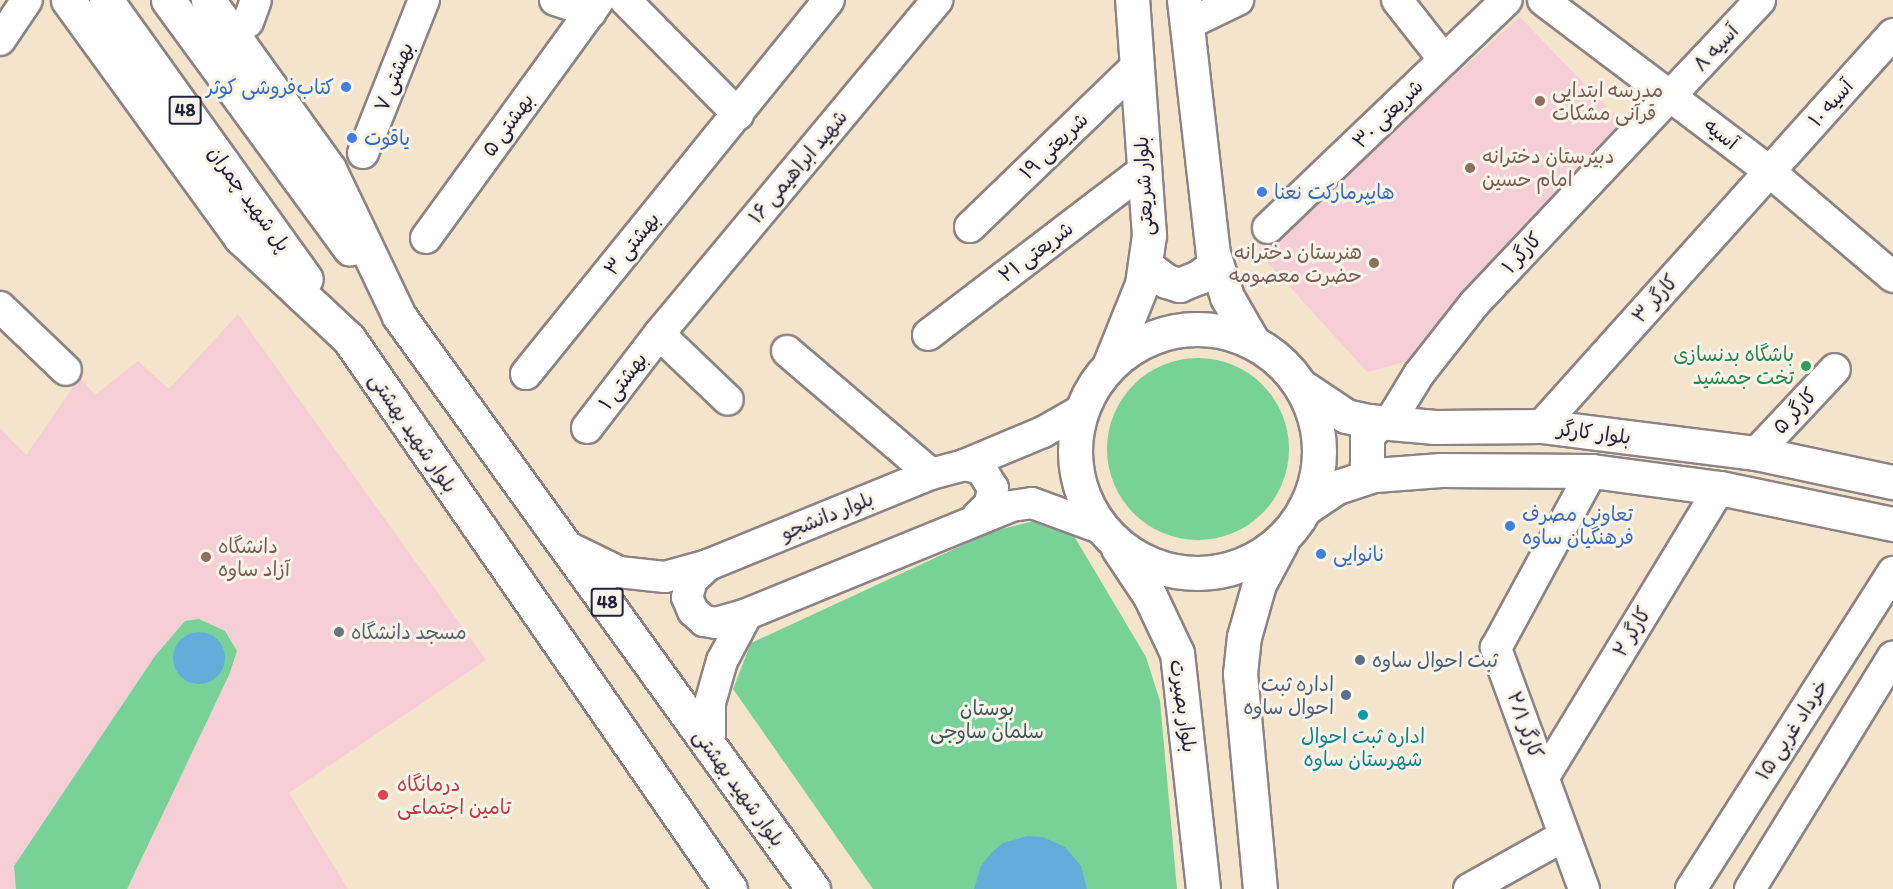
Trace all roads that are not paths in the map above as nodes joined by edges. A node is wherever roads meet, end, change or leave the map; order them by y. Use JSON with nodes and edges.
{"nodes":[{"id":1,"x":27,"y":0,"type":"edge"},
{"id":2,"x":68,"y":0,"type":"edge"},
{"id":3,"x":106,"y":0,"type":"edge"},
{"id":4,"x":168,"y":0,"type":"edge"},
{"id":5,"x":208,"y":0,"type":"edge"},
{"id":6,"x":424,"y":0,"type":"edge"},
{"id":7,"x":555,"y":0,"type":"edge"},
{"id":8,"x":625,"y":0,"type":"edge"},
{"id":9,"x":829,"y":0,"type":"edge"},
{"id":10,"x":937,"y":0,"type":"edge"},
{"id":11,"x":1238,"y":0,"type":"edge"},
{"id":12,"x":1397,"y":0,"type":"edge"},
{"id":13,"x":1507,"y":0,"type":"edge"},
{"id":14,"x":1543,"y":0,"type":"edge"},
{"id":15,"x":1760,"y":0,"type":"edge"},
{"id":16,"x":1128,"y":2,"type":"edge"},
{"id":17,"x":595,"y":6,"type":"edge"},
{"id":18,"x":1185,"y":13,"type":"edge"},
{"id":19,"x":1893,"y":34,"type":"edge"},
{"id":20,"x":0,"y":40,"type":"edge"},
{"id":21,"x":1444,"y":60,"type":"junction"},
{"id":22,"x":1138,"y":66,"type":"junction"},
{"id":23,"x":1672,"y":96,"type":"junction"},
{"id":24,"x":738,"y":114,"type":"junction"},
{"id":25,"x":363,"y":153,"type":"dead end"},
{"id":26,"x":1144,"y":170,"type":"junction"},
{"id":27,"x":1768,"y":171,"type":"junction"},
{"id":28,"x":970,"y":227,"type":"dead end"},
{"id":29,"x":1268,"y":228,"type":"dead end"},
{"id":30,"x":426,"y":238,"type":"dead end"},
{"id":31,"x":1145,"y":264,"type":"junction"},
{"id":32,"x":1216,"y":264,"type":"junction"},
{"id":33,"x":1893,"y":277,"type":"edge"},
{"id":34,"x":399,"y":316,"type":"junction"},
{"id":35,"x":4,"y":322,"type":"edge"},
{"id":36,"x":659,"y":334,"type":"junction"},
{"id":37,"x":928,"y":334,"type":"dead end"},
{"id":38,"x":350,"y":339,"type":"junction"},
{"id":39,"x":1253,"y":342,"type":"junction"},
{"id":40,"x":787,"y":351,"type":"dead end"},
{"id":41,"x":1109,"y":366,"type":"junction"},
{"id":42,"x":1835,"y":369,"type":"dead end"},
{"id":43,"x":66,"y":370,"type":"dead end"},
{"id":44,"x":526,"y":374,"type":"dead end"},
{"id":45,"x":1300,"y":386,"type":"junction"},
{"id":46,"x":728,"y":400,"type":"dead end"},
{"id":47,"x":1082,"y":410,"type":"junction"},
{"id":48,"x":1384,"y":423,"type":"junction"},
{"id":49,"x":1541,"y":426,"type":"junction"},
{"id":50,"x":587,"y":428,"type":"dead end"},
{"id":51,"x":1756,"y":453,"type":"junction"},
{"id":52,"x":964,"y":465,"type":"junction"},
{"id":53,"x":1592,"y":471,"type":"junction"},
{"id":54,"x":931,"y":474,"type":"junction"},
{"id":55,"x":1375,"y":475,"type":"junction"},
{"id":56,"x":1893,"y":482,"type":"edge"},
{"id":57,"x":1720,"y":488,"type":"junction"},
{"id":58,"x":1304,"y":508,"type":"junction"},
{"id":59,"x":978,"y":517,"type":"junction"},
{"id":60,"x":1893,"y":524,"type":"edge"},
{"id":61,"x":1108,"y":534,"type":"junction"},
{"id":62,"x":1285,"y":534,"type":"junction"},
{"id":63,"x":568,"y":547,"type":"junction"},
{"id":64,"x":708,"y":565,"type":"junction"},
{"id":65,"x":1893,"y":572,"type":"edge"},
{"id":66,"x":747,"y":614,"type":"junction"},
{"id":67,"x":1893,"y":657,"type":"edge"},
{"id":68,"x":710,"y":749,"type":"junction"},
{"id":69,"x":1544,"y":777,"type":"junction"},
{"id":70,"x":1562,"y":837,"type":"junction"},
{"id":71,"x":730,"y":889,"type":"edge"},
{"id":72,"x":813,"y":889,"type":"edge"},
{"id":73,"x":1203,"y":889,"type":"edge"},
{"id":74,"x":1260,"y":889,"type":"edge"},
{"id":75,"x":1469,"y":889,"type":"edge"},
{"id":76,"x":1584,"y":889,"type":"edge"},
{"id":77,"x":1690,"y":889,"type":"edge"},
{"id":78,"x":1750,"y":889,"type":"edge"}],
"edges":[{"from":1,"to":20,"type":"street"},
{"from":2,"to":38,"type":"main road","name":"بلوار شهید بهشتی"},
{"from":3,"to":38,"type":"main road","name":"پل شهید چمران","number":"48"},
{"from":4,"to":34,"type":"main road","number":"48"},
{"from":5,"to":34,"type":"main road","name":"بلوار شهید بهشتی"},
{"from":6,"to":25,"type":"street","name":"بهشتی ۷"},
{"from":7,"to":17,"type":"street"},
{"from":8,"to":24,"type":"street"},
{"from":9,"to":24,"type":"street","name":"بهشتی ۳"},
{"from":10,"to":36,"type":"street","name":"شهید ابراهیمی ۱۶"},
{"from":11,"to":18,"type":"street"},
{"from":12,"to":21,"type":"street"},
{"from":13,"to":21,"type":"street","name":"شریعتی ۳۰"},
{"from":14,"to":23,"type":"street","name":"آسیه"},
{"from":15,"to":23,"type":"street","name":"آسیه ۸"},
{"from":16,"to":22,"type":"main road","name":"بلوار شریعتی"},
{"from":17,"to":30,"type":"street","name":"بهشتی ۵"},
{"from":18,"to":32,"type":"main road"},
{"from":19,"to":27,"type":"street","name":"آسیه ۱۰"},
{"from":21,"to":29,"type":"street","name":"شریعتی ۳۰"},
{"from":22,"to":26,"type":"main road","name":"بلوار شریعتی"},
{"from":22,"to":28,"type":"street","name":"شریعتی ۱۹"},
{"from":23,"to":27,"type":"street","name":"آسیه"},
{"from":23,"to":48,"type":"street","name":"کارگر ۱"},
{"from":24,"to":44,"type":"street","name":"بهشتی ۳"},
{"from":26,"to":31,"type":"main road","name":"بلوار شریعتی"},
{"from":26,"to":37,"type":"street","name":"شریعتی ۲۱"},
{"from":27,"to":33,"type":"street","name":"آسیه"},
{"from":27,"to":49,"type":"street","name":"کارگر ۳"},
{"from":31,"to":32,"type":"main road"},
{"from":31,"to":41,"type":"main road","name":"بلوار شریعتی"},
{"from":32,"to":39,"type":"main road"},
{"from":34,"to":63,"type":"main road","name":"بلوار شهید بهشتی","number":"48"},
{"from":35,"to":43,"type":"street"},
{"from":36,"to":46,"type":"street"},
{"from":36,"to":50,"type":"street","name":"بهشتی ۱"},
{"from":38,"to":71,"type":"main road","name":"بلوار شهید بهشتی","number":"48"},
{"from":39,"to":41,"type":"main road"},
{"from":39,"to":45,"type":"main road"},
{"from":40,"to":54,"type":"street"},
{"from":41,"to":47,"type":"main road"},
{"from":42,"to":51,"type":"street","name":"کارگر ۵"},
{"from":45,"to":48,"type":"main road","name":"بلوار کارگر"},
{"from":45,"to":58,"type":"main road"},
{"from":47,"to":52,"type":"street","name":"بلوار دانشجو"},
{"from":47,"to":61,"type":"main road","name":"بلوار بصیرت"},
{"from":48,"to":49,"type":"main road","name":"بلوار کارگر"},
{"from":48,"to":55,"type":"main road"},
{"from":49,"to":51,"type":"main road","name":"بلوار کارگر"},
{"from":51,"to":56,"type":"main road","name":"بلوار کارگر"},
{"from":52,"to":54,"type":"street","name":"بلوار دانشجو"},
{"from":52,"to":59,"type":"street"},
{"from":53,"to":55,"type":"main road","name":"بلوار کارگر"},
{"from":53,"to":57,"type":"main road","name":"بلوار کارگر"},
{"from":53,"to":69,"type":"street","name":"کارگر ۲/۱"},
{"from":54,"to":64,"type":"street","name":"بلوار دانشجو"},
{"from":55,"to":58,"type":"main road","name":"بلوار کارگر"},
{"from":57,"to":60,"type":"main road","name":"بلوار کارگر"},
{"from":57,"to":69,"type":"street","name":"کارگر ۲"},
{"from":58,"to":62,"type":"main road"},
{"from":59,"to":61,"type":"street"},
{"from":59,"to":66,"type":"street"},
{"from":61,"to":62,"type":"main road"},
{"from":61,"to":73,"type":"main road","name":"بلوار بصیرت"},
{"from":62,"to":74,"type":"main road"},
{"from":63,"to":64,"type":"street","name":"بلوار دانشجو"},
{"from":63,"to":68,"type":"main road","name":"بلوار شهید بهشتی","number":"48"},
{"from":64,"to":66,"type":"street"},
{"from":65,"to":77,"type":"street","name":"۱۵ خرداد غربی"},
{"from":66,"to":68,"type":"street"},
{"from":67,"to":78,"type":"street"},
{"from":68,"to":72,"type":"main road","name":"بلوار شهید بهشتی","number":"48"},
{"from":69,"to":70,"type":"street","name":"کارگر ۲/۱"},
{"from":70,"to":75,"type":"street"},
{"from":70,"to":76,"type":"street","name":"کارگر ۲/۱"}]}
